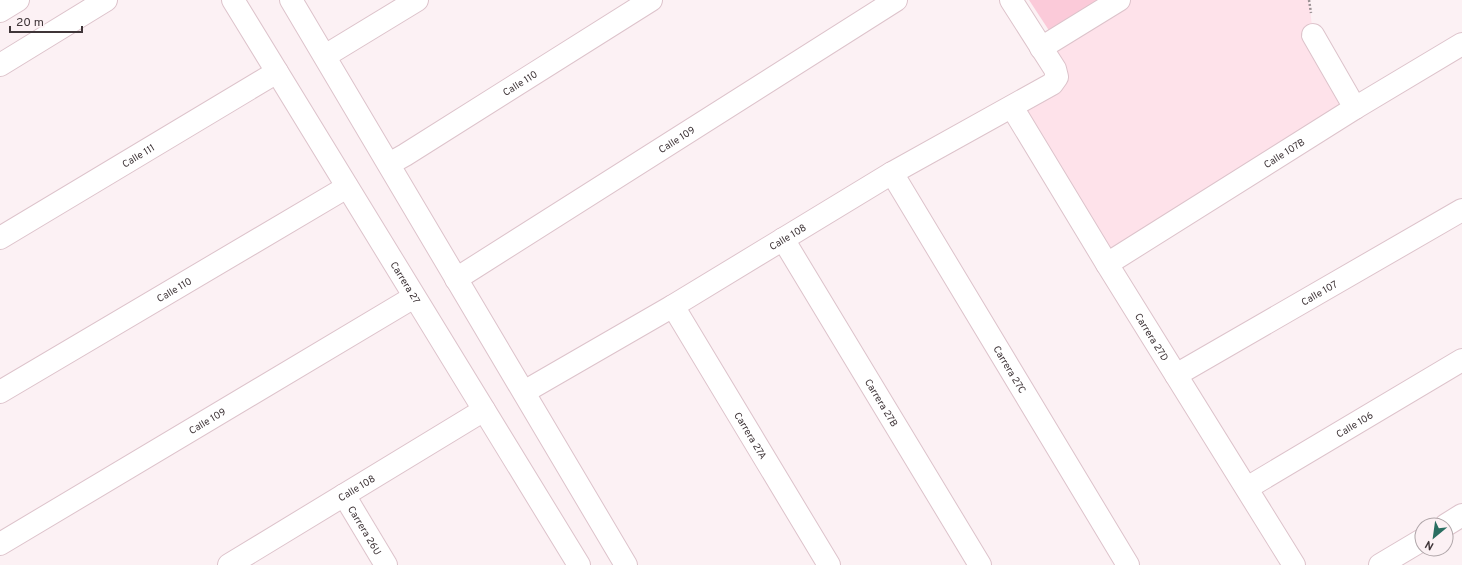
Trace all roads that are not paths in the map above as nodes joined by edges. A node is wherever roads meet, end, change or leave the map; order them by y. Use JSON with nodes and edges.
{"nodes":[{"id":1,"x":18,"y":0,"type":"edge"},
{"id":2,"x":106,"y":0,"type":"edge"},
{"id":3,"x":233,"y":0,"type":"edge"},
{"id":4,"x":291,"y":0,"type":"edge"},
{"id":5,"x":417,"y":0,"type":"edge"},
{"id":6,"x":651,"y":0,"type":"edge"},
{"id":7,"x":896,"y":0,"type":"edge"},
{"id":8,"x":1011,"y":0,"type":"edge"},
{"id":9,"x":1119,"y":0,"type":"edge"},
{"id":10,"x":0,"y":11,"type":"edge"},
{"id":11,"x":1313,"y":35,"type":"dead end"},
{"id":12,"x":1462,"y":44,"type":"edge"},
{"id":13,"x":1041,"y":48,"type":"junction"},
{"id":14,"x":324,"y":56,"type":"junction"},
{"id":15,"x":0,"y":65,"type":"edge"},
{"id":16,"x":277,"y":72,"type":"junction"},
{"id":17,"x":1012,"y":107,"type":"junction"},
{"id":18,"x":1355,"y":108,"type":"junction"},
{"id":19,"x":388,"y":164,"type":"junction"},
{"id":20,"x":892,"y":173,"type":"junction"},
{"id":21,"x":347,"y":187,"type":"junction"},
{"id":22,"x":1462,"y":210,"type":"edge"},
{"id":23,"x":0,"y":238,"type":"edge"},
{"id":24,"x":783,"y":239,"type":"junction"},
{"id":25,"x":1107,"y":264,"type":"junction"},
{"id":26,"x":456,"y":279,"type":"junction"},
{"id":27,"x":414,"y":297,"type":"junction"},
{"id":28,"x":673,"y":306,"type":"junction"},
{"id":29,"x":1462,"y":360,"type":"edge"},
{"id":30,"x":1176,"y":375,"type":"junction"},
{"id":31,"x":0,"y":392,"type":"edge"},
{"id":32,"x":524,"y":392,"type":"junction"},
{"id":33,"x":484,"y":410,"type":"junction"},
{"id":34,"x":1247,"y":488,"type":"junction"},
{"id":35,"x":344,"y":495,"type":"junction"},
{"id":36,"x":0,"y":544,"type":"edge"},
{"id":37,"x":1414,"y":545,"type":"edge"},
{"id":38,"x":233,"y":564,"type":"edge"},
{"id":39,"x":386,"y":565,"type":"edge"},
{"id":40,"x":579,"y":565,"type":"edge"},
{"id":41,"x":626,"y":565,"type":"edge"},
{"id":42,"x":829,"y":565,"type":"edge"},
{"id":43,"x":980,"y":565,"type":"edge"},
{"id":44,"x":1128,"y":565,"type":"edge"},
{"id":45,"x":1294,"y":565,"type":"edge"},
{"id":46,"x":1380,"y":565,"type":"edge"}],
"edges":[{"from":1,"to":10,"type":"street"},
{"from":2,"to":15,"type":"street"},
{"from":3,"to":16,"type":"street","name":"Carrera 27"},
{"from":4,"to":14,"type":"street"},
{"from":5,"to":14,"type":"street"},
{"from":6,"to":19,"type":"street","name":"Calle 110"},
{"from":7,"to":26,"type":"street","name":"Calle 109"},
{"from":8,"to":13,"type":"street"},
{"from":9,"to":13,"type":"street"},
{"from":11,"to":18,"type":"street"},
{"from":12,"to":18,"type":"street","name":"Calle 107B"},
{"from":13,"to":17,"type":"street","name":"Calle 108"},
{"from":14,"to":19,"type":"street"},
{"from":16,"to":21,"type":"street","name":"Carrera 27"},
{"from":16,"to":23,"type":"street","name":"Calle 111"},
{"from":17,"to":20,"type":"street","name":"Calle 108"},
{"from":17,"to":25,"type":"street","name":"Carrera 27D"},
{"from":18,"to":25,"type":"street","name":"Calle 107B"},
{"from":19,"to":26,"type":"street"},
{"from":20,"to":24,"type":"street","name":"Calle 108"},
{"from":20,"to":44,"type":"street","name":"Carrera 27C"},
{"from":21,"to":27,"type":"street","name":"Carrera 27"},
{"from":21,"to":31,"type":"street","name":"Calle 110"},
{"from":22,"to":30,"type":"street","name":"Calle 107"},
{"from":24,"to":28,"type":"street","name":"Calle 108"},
{"from":24,"to":43,"type":"street","name":"Carrera 27B"},
{"from":25,"to":30,"type":"street","name":"Carrera 27D"},
{"from":26,"to":32,"type":"street"},
{"from":27,"to":33,"type":"street","name":"Carrera 27"},
{"from":27,"to":36,"type":"street","name":"Calle 109"},
{"from":28,"to":32,"type":"street","name":"Calle 108"},
{"from":28,"to":42,"type":"street","name":"Carrera 27A"},
{"from":29,"to":34,"type":"street","name":"Calle 106"},
{"from":30,"to":34,"type":"street","name":"Carrera 27D"},
{"from":32,"to":41,"type":"street"},
{"from":33,"to":35,"type":"street","name":"Calle 108"},
{"from":33,"to":40,"type":"street","name":"Carrera 27"},
{"from":34,"to":45,"type":"street","name":"Carrera 27D"},
{"from":35,"to":38,"type":"street","name":"Calle 108"},
{"from":35,"to":39,"type":"street","name":"Carrera 26U"},
{"from":37,"to":46,"type":"street"}]}
